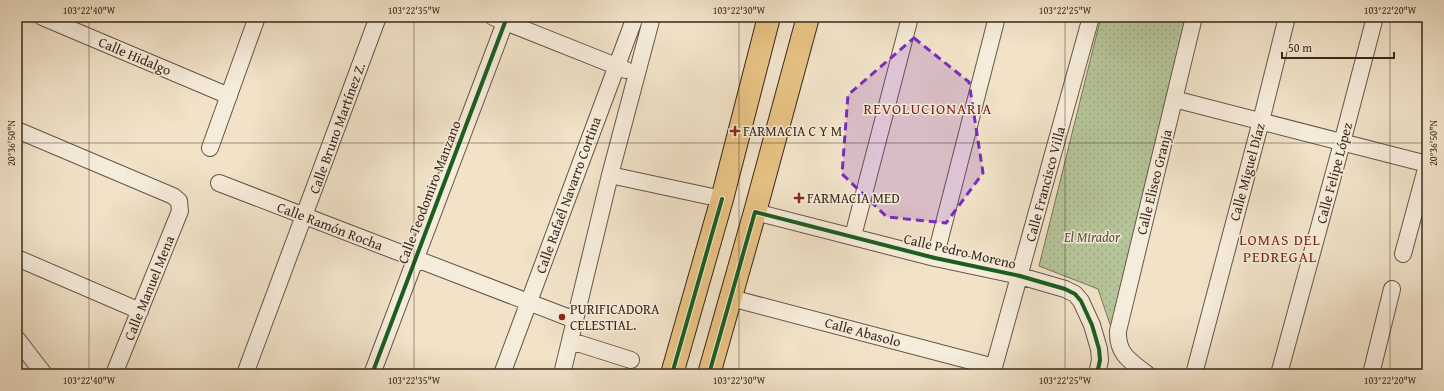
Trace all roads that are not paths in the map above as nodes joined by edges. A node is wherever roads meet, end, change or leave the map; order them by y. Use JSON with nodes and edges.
{"nodes":[{"id":1,"x":42,"y":17,"type":"edge"},
{"id":2,"x":257,"y":17,"type":"edge"},
{"id":3,"x":378,"y":17,"type":"edge"},
{"id":4,"x":635,"y":17,"type":"edge"},
{"id":5,"x":652,"y":17,"type":"edge"},
{"id":6,"x":769,"y":17,"type":"edge"},
{"id":7,"x":808,"y":17,"type":"edge"},
{"id":8,"x":910,"y":17,"type":"edge"},
{"id":9,"x":997,"y":17,"type":"edge"},
{"id":10,"x":1091,"y":17,"type":"edge"},
{"id":11,"x":1194,"y":17,"type":"edge"},
{"id":12,"x":1287,"y":17,"type":"edge"},
{"id":13,"x":1375,"y":17,"type":"edge"},
{"id":14,"x":502,"y":19,"type":"edge"},
{"id":15,"x":616,"y":66,"type":"junction"},
{"id":16,"x":636,"y":74,"type":"junction"},
{"id":17,"x":229,"y":96,"type":"junction"},
{"id":18,"x":1174,"y":99,"type":"junction"},
{"id":19,"x":1261,"y":121,"type":"junction"},
{"id":20,"x":17,"y":130,"type":"edge"},
{"id":21,"x":1342,"y":142,"type":"junction"},
{"id":22,"x":210,"y":148,"type":"dead end"},
{"id":23,"x":1427,"y":165,"type":"edge"},
{"id":24,"x":610,"y":175,"type":"junction"},
{"id":25,"x":219,"y":183,"type":"dead end"},
{"id":26,"x":722,"y":199,"type":"junction"},
{"id":27,"x":755,"y":212,"type":"junction"},
{"id":28,"x":304,"y":216,"type":"junction"},
{"id":29,"x":854,"y":236,"type":"junction"},
{"id":30,"x":1403,"y":254,"type":"dead end"},
{"id":31,"x":17,"y":258,"type":"edge"},
{"id":32,"x":935,"y":258,"type":"junction"},
{"id":33,"x":416,"y":259,"type":"junction"},
{"id":34,"x":1020,"y":276,"type":"junction"},
{"id":35,"x":1392,"y":289,"type":"dead end"},
{"id":36,"x":731,"y":298,"type":"junction"},
{"id":37,"x":529,"y":302,"type":"junction"},
{"id":38,"x":140,"y":312,"type":"junction"},
{"id":39,"x":575,"y":320,"type":"junction"},
{"id":40,"x":17,"y":339,"type":"edge"},
{"id":41,"x":571,"y":341,"type":"junction"},
{"id":42,"x":631,"y":360,"type":"dead end"},
{"id":43,"x":993,"y":370,"type":"edge"},
{"id":44,"x":44,"y":374,"type":"edge"},
{"id":45,"x":114,"y":374,"type":"edge"},
{"id":46,"x":245,"y":374,"type":"edge"},
{"id":47,"x":372,"y":374,"type":"edge"},
{"id":48,"x":502,"y":374,"type":"edge"},
{"id":49,"x":562,"y":374,"type":"edge"},
{"id":50,"x":672,"y":374,"type":"edge"},
{"id":51,"x":688,"y":374,"type":"edge"},
{"id":52,"x":709,"y":374,"type":"edge"},
{"id":53,"x":1097,"y":374,"type":"edge"},
{"id":54,"x":1147,"y":374,"type":"edge"},
{"id":55,"x":1194,"y":374,"type":"edge"},
{"id":56,"x":1279,"y":374,"type":"edge"},
{"id":57,"x":1371,"y":374,"type":"edge"}],
"edges":[{"from":1,"to":17,"type":"street","name":"Calle Hidalgo"},
{"from":2,"to":17,"type":"street"},
{"from":3,"to":28,"type":"street","name":"Calle Bruno Martínez Z."},
{"from":4,"to":15,"type":"street","name":"Calle Rafaél Navarro Cortina"},
{"from":5,"to":16,"type":"street","name":"Calle Rafaél Navarro Cortina"},
{"from":6,"to":26,"type":"main road"},
{"from":7,"to":27,"type":"main road"},
{"from":8,"to":29,"type":"street"},
{"from":9,"to":32,"type":"street"},
{"from":10,"to":34,"type":"street","name":"Calle Francisco Villa"},
{"from":11,"to":18,"type":"street","name":"Calle Eliseo Granja"},
{"from":12,"to":19,"type":"street","name":"Calle Miguel Díaz"},
{"from":13,"to":21,"type":"street","name":"Calle Felipe López"},
{"from":14,"to":15,"type":"street"},
{"from":14,"to":33,"type":"street","name":"Calle Teodomiro Manzano"},
{"from":15,"to":16,"type":"street"},
{"from":15,"to":37,"type":"street","name":"Calle Rafaél Navarro Cortina"},
{"from":16,"to":24,"type":"street","name":"Calle Rafaél Navarro Cortina"},
{"from":17,"to":22,"type":"street"},
{"from":18,"to":19,"type":"street"},
{"from":18,"to":54,"type":"street","name":"Calle Eliseo Granja"},
{"from":19,"to":21,"type":"street"},
{"from":19,"to":55,"type":"street","name":"Calle Miguel Díaz"},
{"from":20,"to":38,"type":"street","name":"Calle Manuel Mena"},
{"from":21,"to":23,"type":"street"},
{"from":21,"to":56,"type":"street","name":"Calle Felipe López"},
{"from":23,"to":30,"type":"street"},
{"from":24,"to":26,"type":"street"},
{"from":24,"to":39,"type":"street","name":"Calle Rafaél Navarro Cortina"},
{"from":25,"to":28,"type":"street","name":"Calle Ramón Rocha"},
{"from":26,"to":50,"type":"main road"},
{"from":26,"to":51,"type":"main road"},
{"from":27,"to":29,"type":"street","name":"Calle Pedro Moreno"},
{"from":27,"to":36,"type":"main road"},
{"from":28,"to":33,"type":"street","name":"Calle Ramón Rocha"},
{"from":28,"to":46,"type":"street","name":"Calle Bruno Martínez Z."},
{"from":29,"to":32,"type":"street","name":"Calle Pedro Moreno"},
{"from":31,"to":38,"type":"street"},
{"from":32,"to":34,"type":"street","name":"Calle Pedro Moreno"},
{"from":33,"to":37,"type":"street","name":"Calle Ramón Rocha"},
{"from":33,"to":47,"type":"street","name":"Calle Teodomiro Manzano"},
{"from":34,"to":43,"type":"street","name":"Calle Francisco Villa"},
{"from":34,"to":53,"type":"street","name":"Calle Pedro Moreno"},
{"from":35,"to":57,"type":"street"},
{"from":36,"to":43,"type":"street","name":"Calle Abasolo"},
{"from":36,"to":52,"type":"main road"},
{"from":37,"to":39,"type":"street","name":"Calle Ramón Rocha"},
{"from":37,"to":48,"type":"street","name":"Calle Rafaél Navarro Cortina"},
{"from":38,"to":45,"type":"street","name":"Calle Manuel Mena"},
{"from":39,"to":41,"type":"street","name":"Calle Rafaél Navarro Cortina"},
{"from":40,"to":44,"type":"street"},
{"from":41,"to":42,"type":"street"},
{"from":41,"to":49,"type":"street","name":"Calle Rafaél Navarro Cortina"}]}
